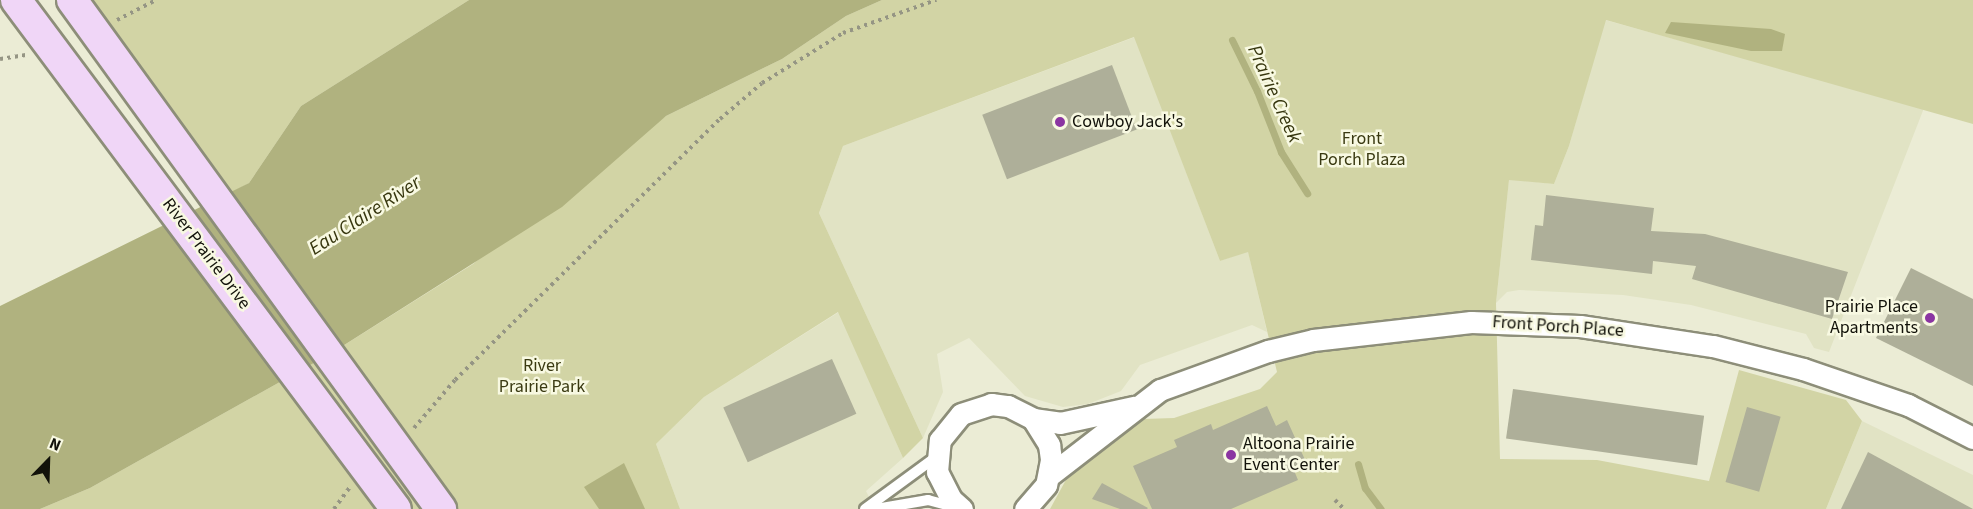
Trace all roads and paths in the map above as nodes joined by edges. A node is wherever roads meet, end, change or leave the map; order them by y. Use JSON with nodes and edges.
{"nodes":[{"id":1,"x":16,"y":0,"type":"edge"},
{"id":2,"x":72,"y":0,"type":"edge"},
{"id":3,"x":936,"y":0,"type":"edge"},
{"id":4,"x":1140,"y":405,"type":"junction"},
{"id":5,"x":1033,"y":419,"type":"junction"},
{"id":6,"x":410,"y":431,"type":"dead end"},
{"id":7,"x":1973,"y":438,"type":"edge"},
{"id":8,"x":936,"y":457,"type":"junction"},
{"id":9,"x":359,"y":479,"type":"dead end"},
{"id":10,"x":1048,"y":480,"type":"junction"},
{"id":11,"x":1335,"y":500,"type":"dead end"},
{"id":12,"x":334,"y":509,"type":"edge"},
{"id":13,"x":396,"y":509,"type":"edge"},
{"id":14,"x":441,"y":509,"type":"edge"},
{"id":15,"x":865,"y":509,"type":"edge"},
{"id":16,"x":876,"y":509,"type":"edge"},
{"id":17,"x":962,"y":509,"type":"edge"},
{"id":18,"x":1025,"y":509,"type":"edge"},
{"id":19,"x":1040,"y":509,"type":"edge"},
{"id":20,"x":1344,"y":509,"type":"edge"}],
"edges":[{"from":1,"to":13,"type":"main road","name":"River Prairie Drive","bridge":true},
{"from":2,"to":14,"type":"main road","bridge":true},
{"from":3,"to":6,"type":"path"},
{"from":4,"to":5,"type":"street"},
{"from":4,"to":7,"type":"street","name":"Front Porch Place"},
{"from":4,"to":10,"type":"street","name":"Front Porch Place"},
{"from":5,"to":8,"type":"street"},
{"from":5,"to":10,"type":"street"},
{"from":8,"to":15,"type":"lane"},
{"from":8,"to":17,"type":"street"},
{"from":9,"to":12,"type":"path"},
{"from":10,"to":18,"type":"street"},
{"from":10,"to":19,"type":"street"},
{"from":11,"to":20,"type":"path"},
{"from":16,"to":17,"type":"lane"}]}
